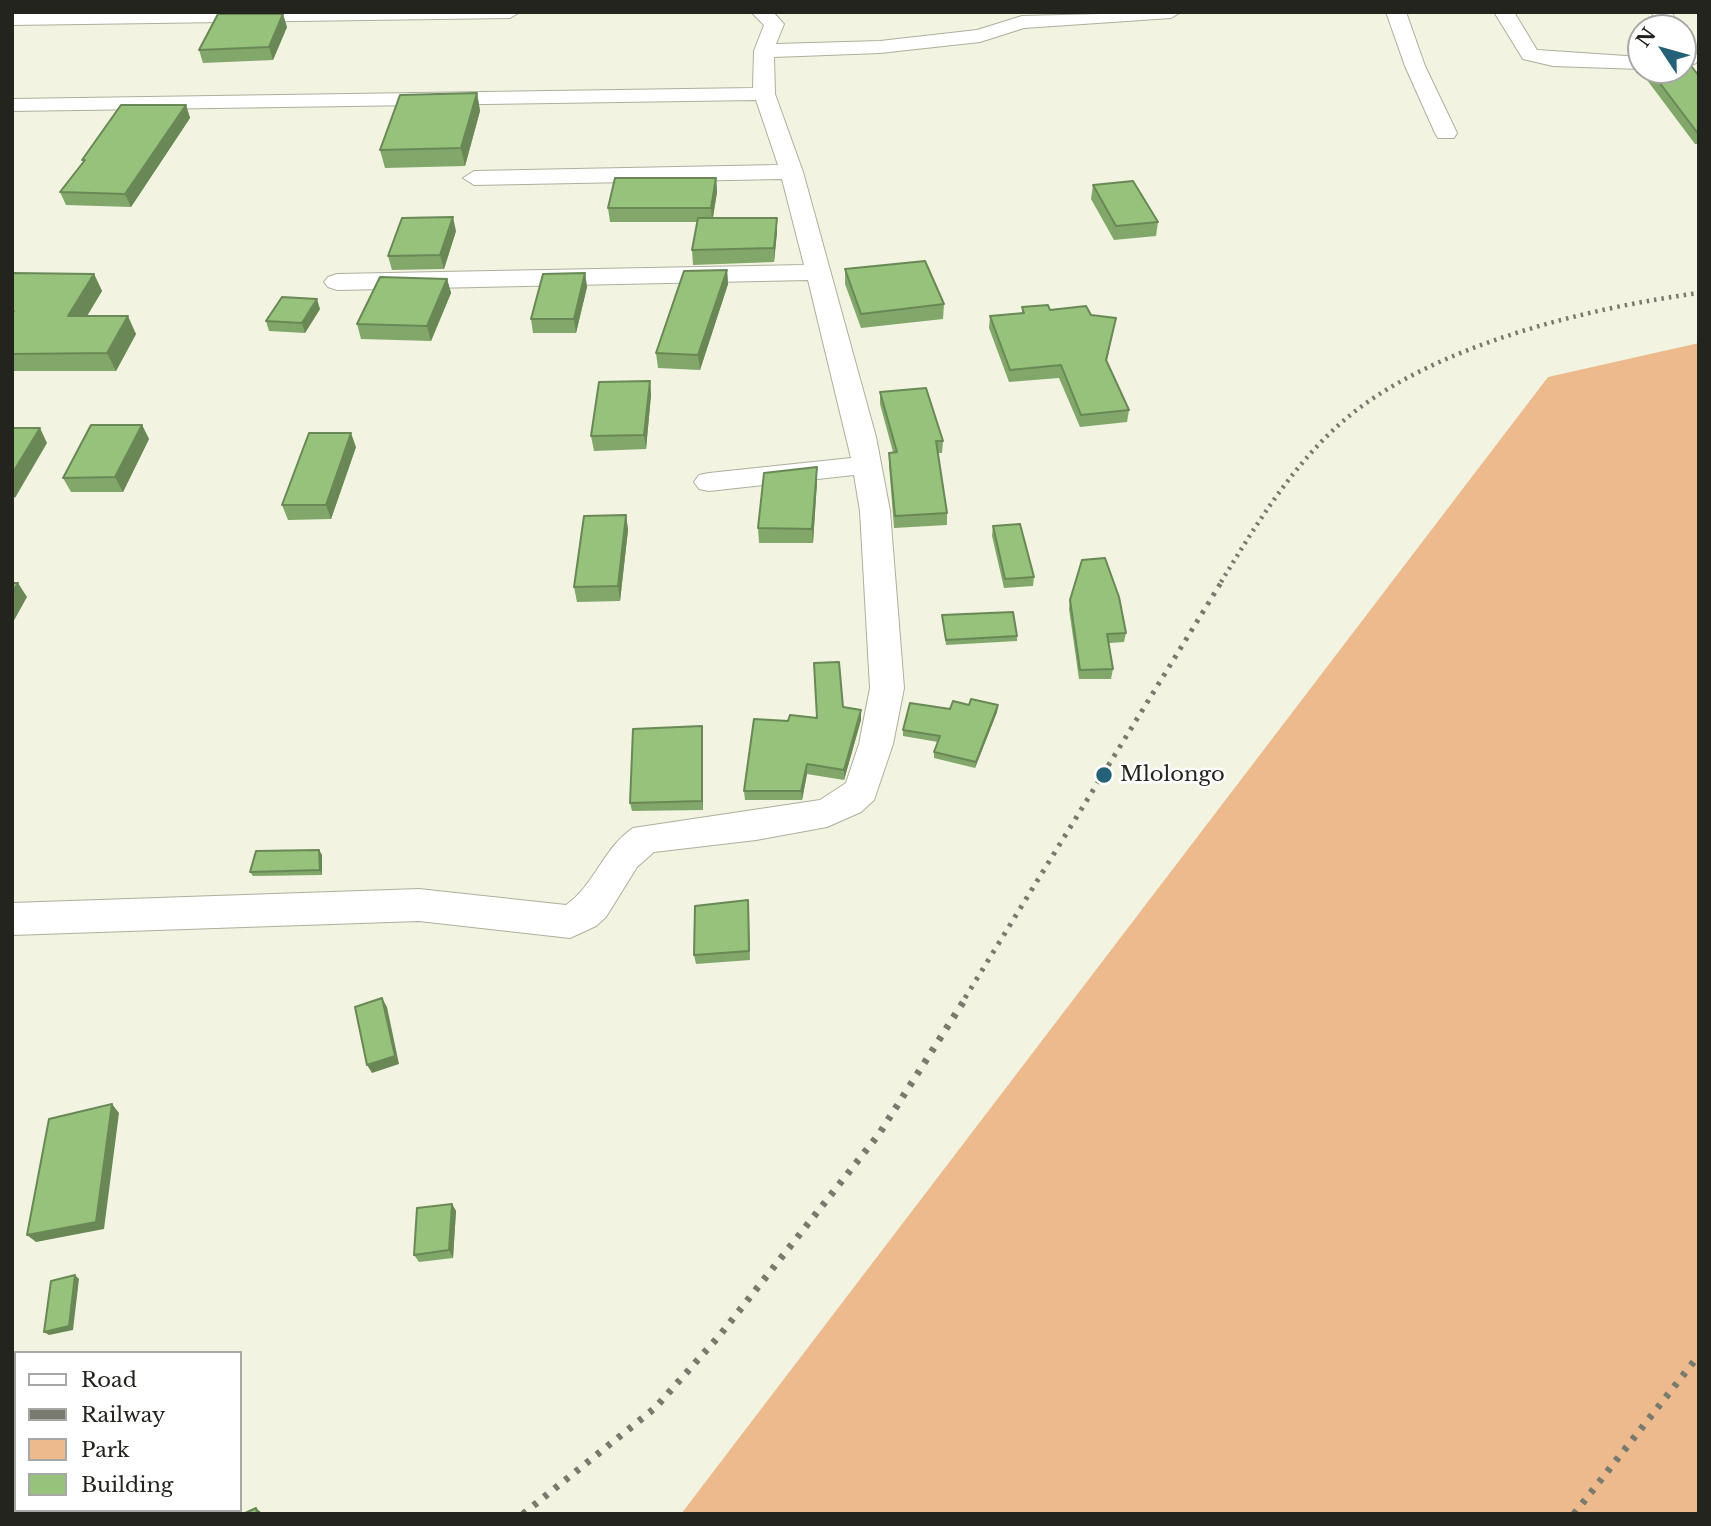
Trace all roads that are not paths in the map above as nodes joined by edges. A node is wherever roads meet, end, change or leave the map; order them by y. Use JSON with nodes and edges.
{"nodes":[{"id":1,"x":510,"y":12,"type":"edge"},
{"id":2,"x":761,"y":12,"type":"edge"},
{"id":3,"x":1171,"y":12,"type":"edge"},
{"id":4,"x":1396,"y":12,"type":"edge"},
{"id":5,"x":1504,"y":12,"type":"edge"},
{"id":6,"x":12,"y":19,"type":"edge"},
{"id":7,"x":764,"y":51,"type":"junction"},
{"id":8,"x":1627,"y":63,"type":"edge"},
{"id":9,"x":764,"y":94,"type":"junction"},
{"id":10,"x":12,"y":104,"type":"edge"},
{"id":11,"x":1446,"y":133,"type":"dead end"},
{"id":12,"x":792,"y":172,"type":"junction"},
{"id":13,"x":474,"y":178,"type":"dead end"},
{"id":14,"x":818,"y":272,"type":"junction"},
{"id":15,"x":337,"y":282,"type":"dead end"},
{"id":16,"x":867,"y":465,"type":"junction"},
{"id":17,"x":709,"y":482,"type":"dead end"},
{"id":18,"x":12,"y":919,"type":"edge"}],
"edges":[{"from":1,"to":6,"type":"street"},
{"from":2,"to":7,"type":"street"},
{"from":3,"to":7,"type":"street"},
{"from":4,"to":11,"type":"street"},
{"from":5,"to":8,"type":"street"},
{"from":7,"to":9,"type":"street"},
{"from":9,"to":10,"type":"street"},
{"from":9,"to":12,"type":"street"},
{"from":12,"to":13,"type":"street"},
{"from":12,"to":14,"type":"street"},
{"from":14,"to":15,"type":"street"},
{"from":14,"to":16,"type":"street"},
{"from":16,"to":17,"type":"street"},
{"from":16,"to":18,"type":"street"}]}
